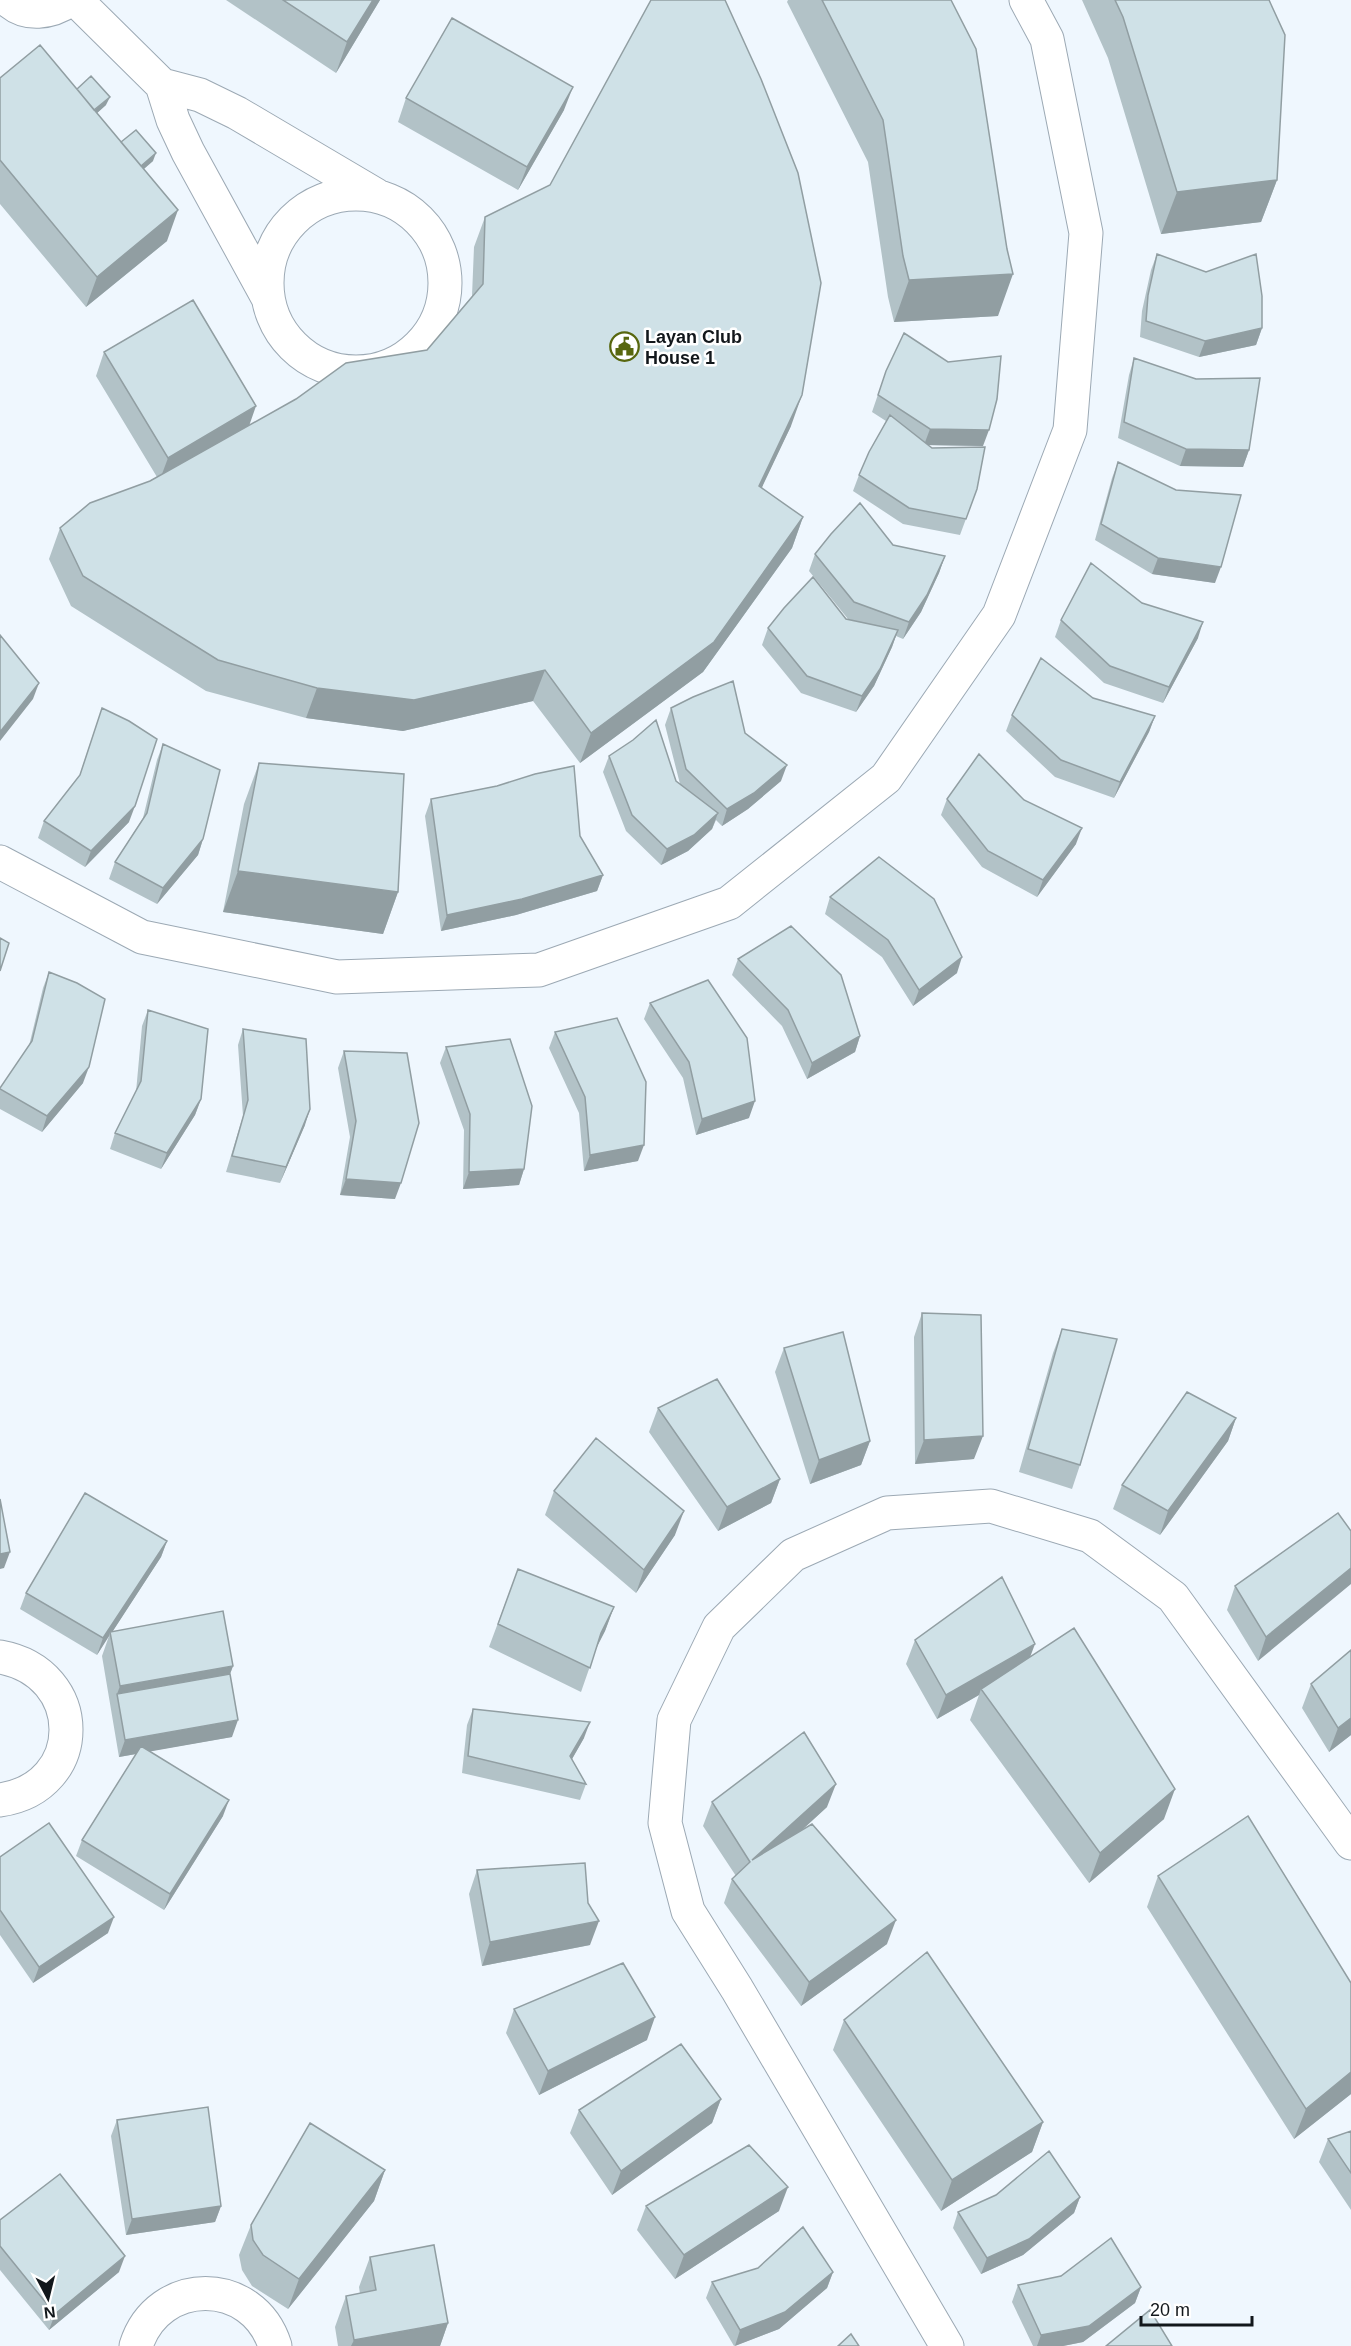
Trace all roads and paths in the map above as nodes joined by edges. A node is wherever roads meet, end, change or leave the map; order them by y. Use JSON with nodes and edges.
{"nodes":[{"id":1,"x":70,"y":0,"type":"edge"},
{"id":2,"x":76,"y":0,"type":"edge"},
{"id":3,"x":1026,"y":0,"type":"edge"},
{"id":4,"x":11,"y":12,"type":"edge"},
{"id":5,"x":162,"y":85,"type":"junction"},
{"id":6,"x":380,"y":197,"type":"junction"},
{"id":7,"x":267,"y":296,"type":"junction"},
{"id":8,"x":0,"y":862,"type":"edge"},
{"id":9,"x":0,"y":1658,"type":"edge"},
{"id":10,"x":0,"y":1800,"type":"edge"},
{"id":11,"x":1351,"y":1843,"type":"edge"},
{"id":12,"x":136,"y":2346,"type":"edge"},
{"id":13,"x":275,"y":2346,"type":"edge"},
{"id":14,"x":947,"y":2346,"type":"edge"}],
"edges":[{"from":1,"to":4,"type":"street"},
{"from":2,"to":5,"type":"street"},
{"from":3,"to":8,"type":"street"},
{"from":5,"to":6,"type":"street"},
{"from":5,"to":7,"type":"street"},
{"from":6,"to":7,"type":"street"},
{"from":6,"to":7,"type":"street"},
{"from":9,"to":10,"type":"street"},
{"from":11,"to":14,"type":"street"},
{"from":12,"to":13,"type":"street"}]}
